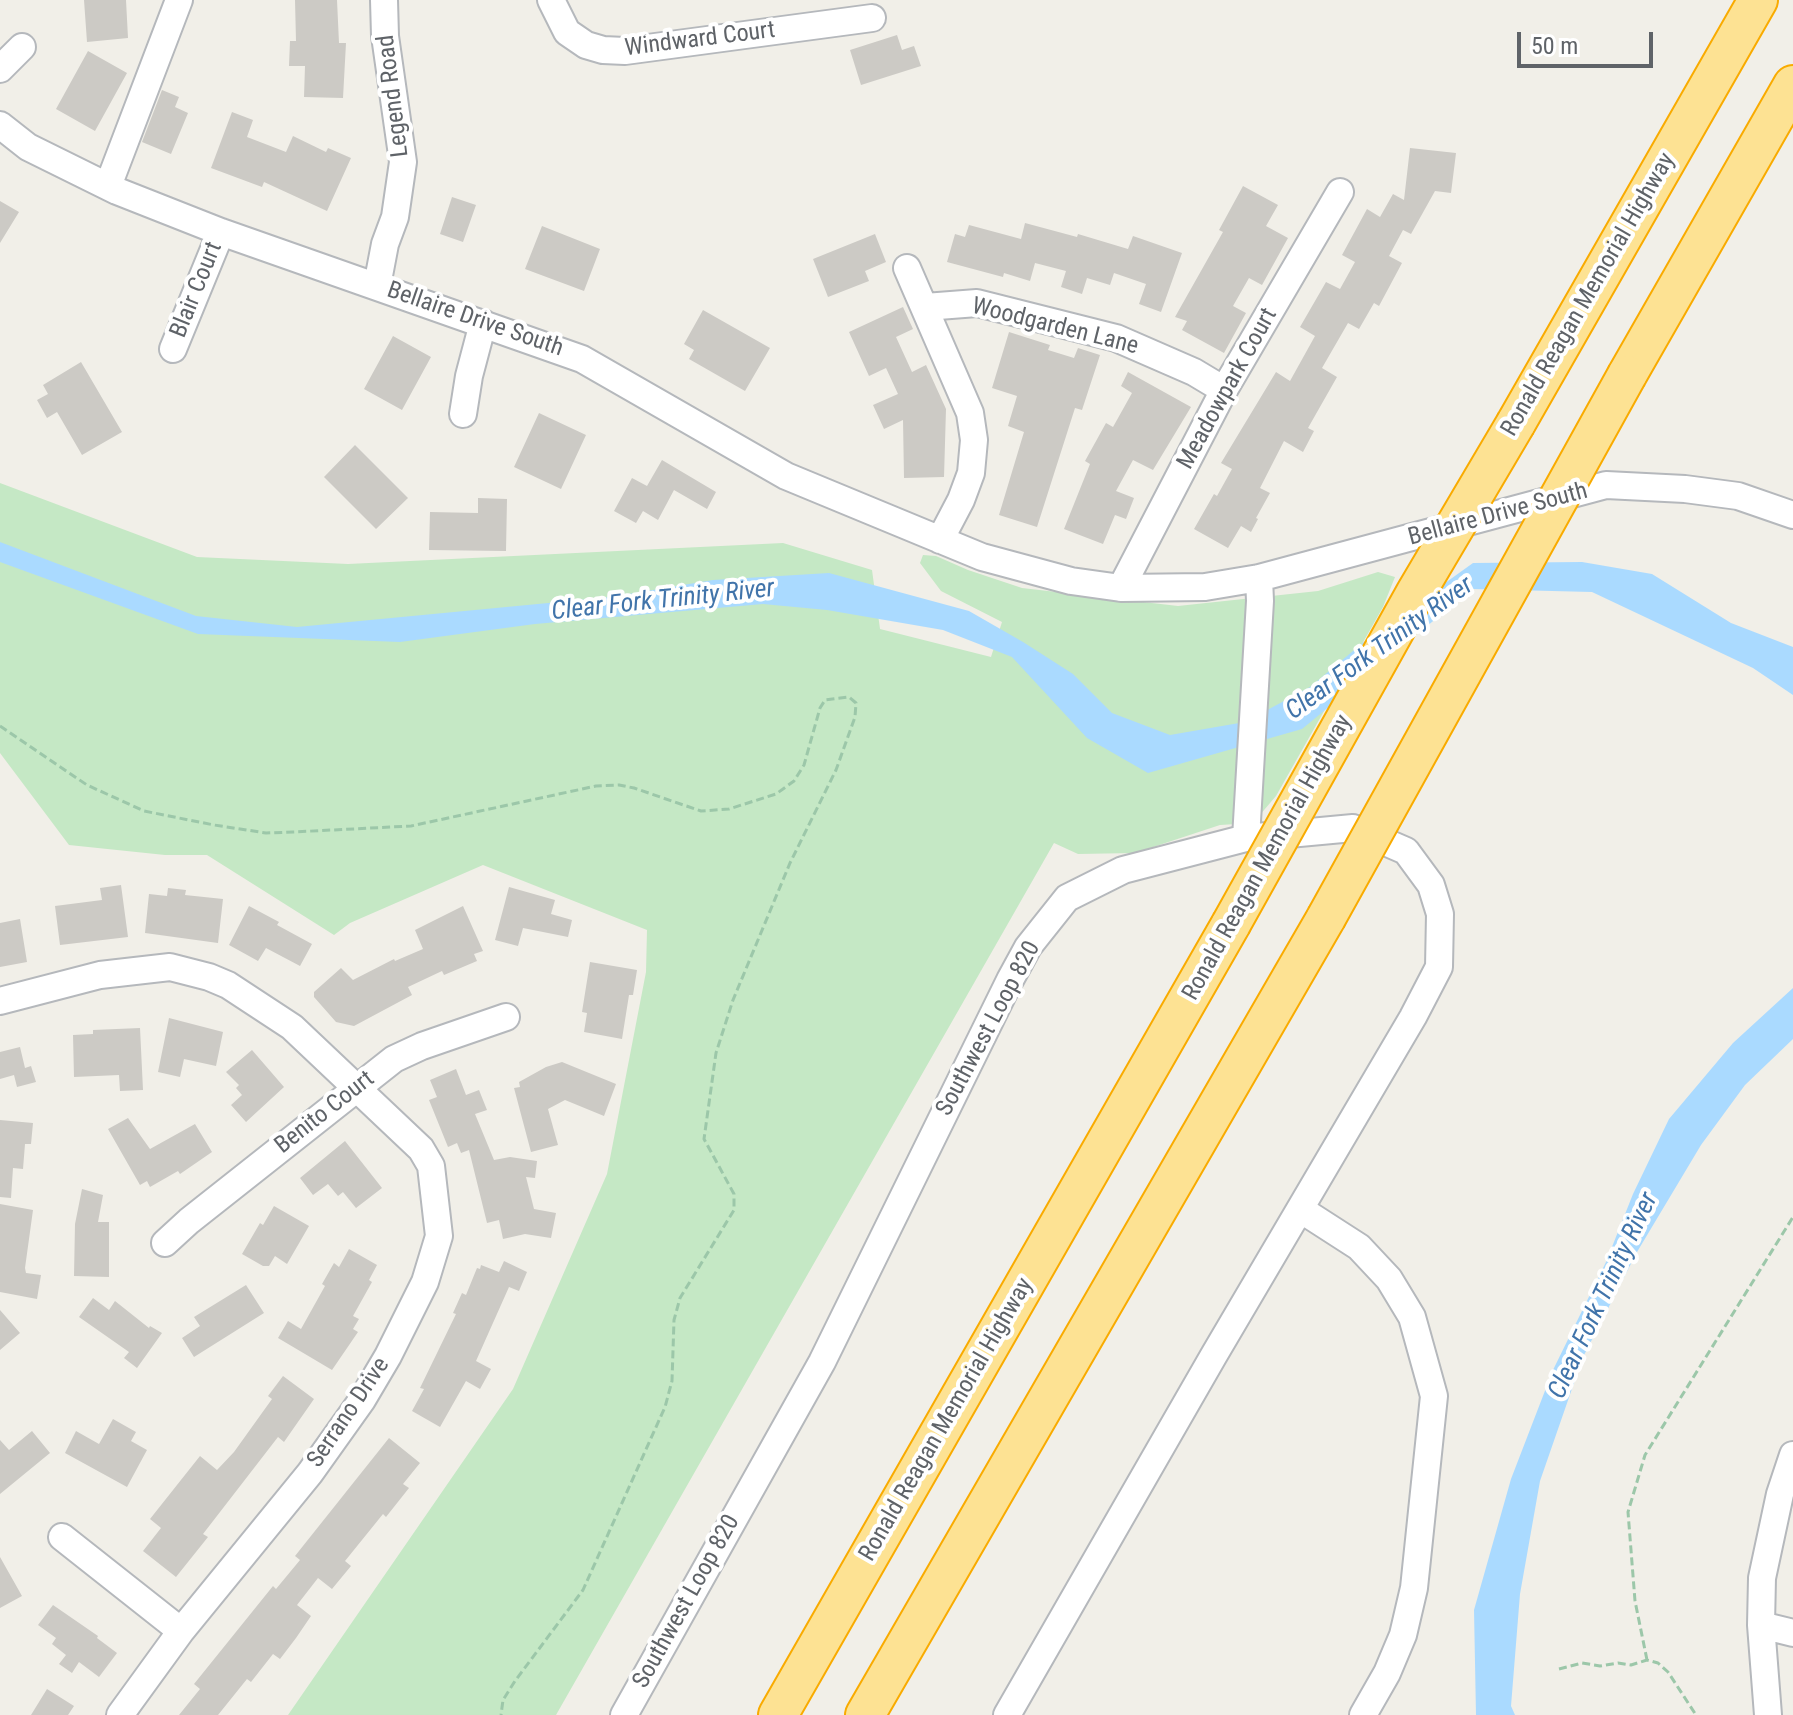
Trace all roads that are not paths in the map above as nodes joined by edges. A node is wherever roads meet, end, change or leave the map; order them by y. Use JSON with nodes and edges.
{"nodes":[{"id":1,"x":179,"y":0,"type":"edge"},
{"id":2,"x":384,"y":0,"type":"edge"},
{"id":3,"x":551,"y":0,"type":"edge"},
{"id":4,"x":1758,"y":0,"type":"edge"},
{"id":5,"x":872,"y":18,"type":"dead end"},
{"id":6,"x":22,"y":47,"type":"dead end"},
{"id":7,"x":0,"y":69,"type":"edge"},
{"id":8,"x":1793,"y":85,"type":"edge"},
{"id":9,"x":0,"y":125,"type":"edge"},
{"id":10,"x":108,"y":186,"type":"junction"},
{"id":11,"x":1340,"y":192,"type":"dead end"},
{"id":12,"x":221,"y":232,"type":"junction"},
{"id":13,"x":907,"y":268,"type":"dead end"},
{"id":14,"x":377,"y":286,"type":"junction"},
{"id":15,"x":925,"y":307,"type":"junction"},
{"id":16,"x":483,"y":323,"type":"junction"},
{"id":17,"x":173,"y":349,"type":"dead end"},
{"id":18,"x":1224,"y":390,"type":"junction"},
{"id":19,"x":463,"y":414,"type":"dead end"},
{"id":20,"x":1791,"y":509,"type":"edge"},
{"id":21,"x":940,"y":540,"type":"junction"},
{"id":22,"x":1259,"y":578,"type":"junction"},
{"id":23,"x":1121,"y":588,"type":"junction"},
{"id":24,"x":1246,"y":838,"type":"junction"},
{"id":25,"x":0,"y":1001,"type":"edge"},
{"id":26,"x":506,"y":1017,"type":"dead end"},
{"id":27,"x":357,"y":1088,"type":"junction"},
{"id":28,"x":1300,"y":1209,"type":"junction"},
{"id":29,"x":165,"y":1243,"type":"dead end"},
{"id":30,"x":1793,"y":1455,"type":"edge"},
{"id":31,"x":62,"y":1537,"type":"dead end"},
{"id":32,"x":1761,"y":1625,"type":"junction"},
{"id":33,"x":181,"y":1631,"type":"junction"},
{"id":34,"x":1793,"y":1633,"type":"edge"},
{"id":35,"x":120,"y":1715,"type":"edge"},
{"id":36,"x":624,"y":1715,"type":"edge"},
{"id":37,"x":778,"y":1715,"type":"edge"},
{"id":38,"x":865,"y":1715,"type":"edge"},
{"id":39,"x":1007,"y":1715,"type":"edge"},
{"id":40,"x":1363,"y":1715,"type":"edge"},
{"id":41,"x":1768,"y":1715,"type":"edge"}],
"edges":[{"from":1,"to":10,"type":"street"},
{"from":2,"to":14,"type":"street","name":"Legend Road"},
{"from":3,"to":5,"type":"street","name":"Windward Court"},
{"from":4,"to":37,"type":"highway","name":"Ronald Reagan Memorial Highway","bridge":true},
{"from":6,"to":7,"type":"street"},
{"from":8,"to":38,"type":"highway","bridge":true},
{"from":9,"to":10,"type":"street","name":"Bellaire Drive South"},
{"from":10,"to":12,"type":"street","name":"Bellaire Drive South"},
{"from":11,"to":18,"type":"street","name":"Meadowpark Court"},
{"from":12,"to":14,"type":"street","name":"Bellaire Drive South"},
{"from":12,"to":17,"type":"street","name":"Blair Court"},
{"from":13,"to":15,"type":"street"},
{"from":14,"to":16,"type":"street","name":"Bellaire Drive South"},
{"from":15,"to":18,"type":"street","name":"Woodgarden Lane"},
{"from":15,"to":21,"type":"street"},
{"from":16,"to":19,"type":"street"},
{"from":16,"to":21,"type":"street","name":"Bellaire Drive South"},
{"from":18,"to":23,"type":"street","name":"Meadowpark Court"},
{"from":20,"to":22,"type":"street","name":"Bellaire Drive South"},
{"from":21,"to":23,"type":"street","name":"Bellaire Drive South"},
{"from":22,"to":23,"type":"street","name":"Bellaire Drive South"},
{"from":22,"to":24,"type":"street"},
{"from":24,"to":28,"type":"street","name":"Southwest Loop 820"},
{"from":24,"to":36,"type":"street","name":"Southwest Loop 820"},
{"from":25,"to":27,"type":"street","name":"Serrano Drive"},
{"from":26,"to":27,"type":"street","name":"Benito Court"},
{"from":27,"to":29,"type":"street","name":"Benito Court"},
{"from":27,"to":33,"type":"street","name":"Serrano Drive"},
{"from":28,"to":39,"type":"street","name":"Southwest Loop 820"},
{"from":28,"to":40,"type":"street"},
{"from":30,"to":32,"type":"street"},
{"from":31,"to":33,"type":"street"},
{"from":32,"to":34,"type":"street"},
{"from":32,"to":41,"type":"street"},
{"from":33,"to":35,"type":"street","name":"Serrano Drive"}]}
